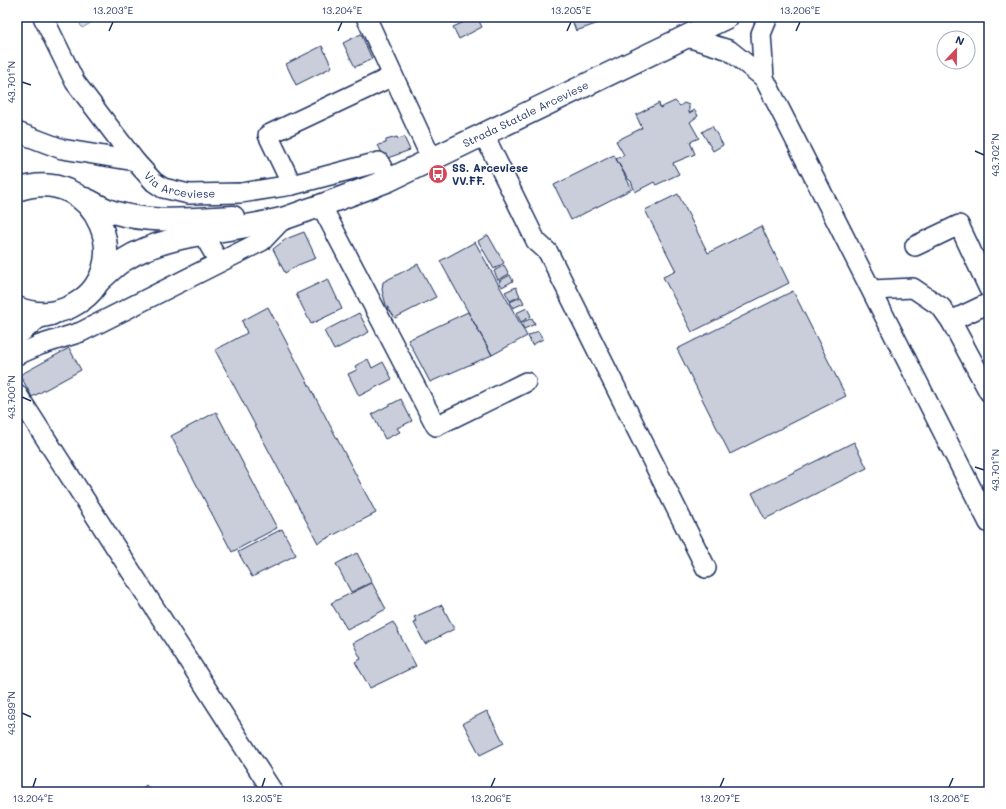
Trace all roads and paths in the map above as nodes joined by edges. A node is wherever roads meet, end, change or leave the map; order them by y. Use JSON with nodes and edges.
{"nodes":[{"id":1,"x":43,"y":17,"type":"edge"},
{"id":2,"x":366,"y":17,"type":"edge"},
{"id":3,"x":727,"y":17,"type":"edge"},
{"id":4,"x":768,"y":17,"type":"edge"},
{"id":5,"x":687,"y":37,"type":"junction"},
{"id":6,"x":393,"y":76,"type":"junction"},
{"id":7,"x":764,"y":78,"type":"junction"},
{"id":8,"x":17,"y":132,"type":"edge"},
{"id":9,"x":484,"y":135,"type":"junction"},
{"id":10,"x":432,"y":160,"type":"junction"},
{"id":11,"x":135,"y":161,"type":"junction"},
{"id":12,"x":17,"y":176,"type":"edge"},
{"id":13,"x":389,"y":180,"type":"junction"},
{"id":14,"x":292,"y":185,"type":"junction"},
{"id":15,"x":50,"y":186,"type":"junction"},
{"id":16,"x":17,"y":190,"type":"edge"},
{"id":17,"x":78,"y":196,"type":"junction"},
{"id":18,"x":321,"y":205,"type":"junction"},
{"id":19,"x":284,"y":218,"type":"junction"},
{"id":20,"x":198,"y":227,"type":"junction"},
{"id":21,"x":915,"y":246,"type":"dead end"},
{"id":22,"x":218,"y":262,"type":"junction"},
{"id":23,"x":98,"y":282,"type":"junction"},
{"id":24,"x":989,"y":289,"type":"edge"},
{"id":25,"x":872,"y":290,"type":"junction"},
{"id":26,"x":989,"y":303,"type":"edge"},
{"id":27,"x":17,"y":308,"type":"edge"},
{"id":28,"x":63,"y":310,"type":"junction"},
{"id":29,"x":951,"y":321,"type":"junction"},
{"id":30,"x":17,"y":334,"type":"edge"},
{"id":31,"x":17,"y":355,"type":"edge"},
{"id":32,"x":526,"y":382,"type":"dead end"},
{"id":33,"x":989,"y":392,"type":"edge"},
{"id":34,"x":17,"y":394,"type":"edge"},
{"id":35,"x":989,"y":522,"type":"edge"},
{"id":36,"x":706,"y":568,"type":"dead end"},
{"id":37,"x":273,"y":792,"type":"edge"}],
"edges":[{"from":1,"to":11,"type":"street","name":"Via Arceviese"},
{"from":2,"to":6,"type":"street"},
{"from":3,"to":5,"type":"main road","name":"Strada Statale Arceviese"},
{"from":4,"to":7,"type":"street"},
{"from":5,"to":7,"type":"street"},
{"from":5,"to":9,"type":"main road","name":"Strada Statale Arceviese"},
{"from":6,"to":10,"type":"street"},
{"from":6,"to":14,"type":"street"},
{"from":7,"to":25,"type":"street"},
{"from":8,"to":11,"type":"street"},
{"from":9,"to":10,"type":"main road","name":"Strada Statale Arceviese"},
{"from":9,"to":36,"type":"street"},
{"from":10,"to":13,"type":"main road","name":"Strada Statale Arceviese"},
{"from":11,"to":14,"type":"street","name":"Via Arceviese"},
{"from":12,"to":15,"type":"main road"},
{"from":13,"to":14,"type":"street","name":"Via Arceviese"},
{"from":13,"to":18,"type":"main road","name":"Strada Statale Arceviese"},
{"from":15,"to":16,"type":"main road"},
{"from":15,"to":17,"type":"main road"},
{"from":17,"to":20,"type":"main road"},
{"from":17,"to":23,"type":"main road"},
{"from":18,"to":19,"type":"main road"},
{"from":18,"to":20,"type":"main road"},
{"from":18,"to":32,"type":"street"},
{"from":19,"to":20,"type":"main road"},
{"from":19,"to":22,"type":"street"},
{"from":20,"to":22,"type":"street"},
{"from":20,"to":23,"type":"main road"},
{"from":21,"to":24,"type":"street"},
{"from":22,"to":31,"type":"street"},
{"from":23,"to":28,"type":"main road"},
{"from":25,"to":29,"type":"street"},
{"from":25,"to":35,"type":"street"},
{"from":26,"to":29,"type":"street"},
{"from":27,"to":28,"type":"main road"},
{"from":28,"to":30,"type":"main road"},
{"from":29,"to":33,"type":"street"},
{"from":34,"to":37,"type":"street"}]}
